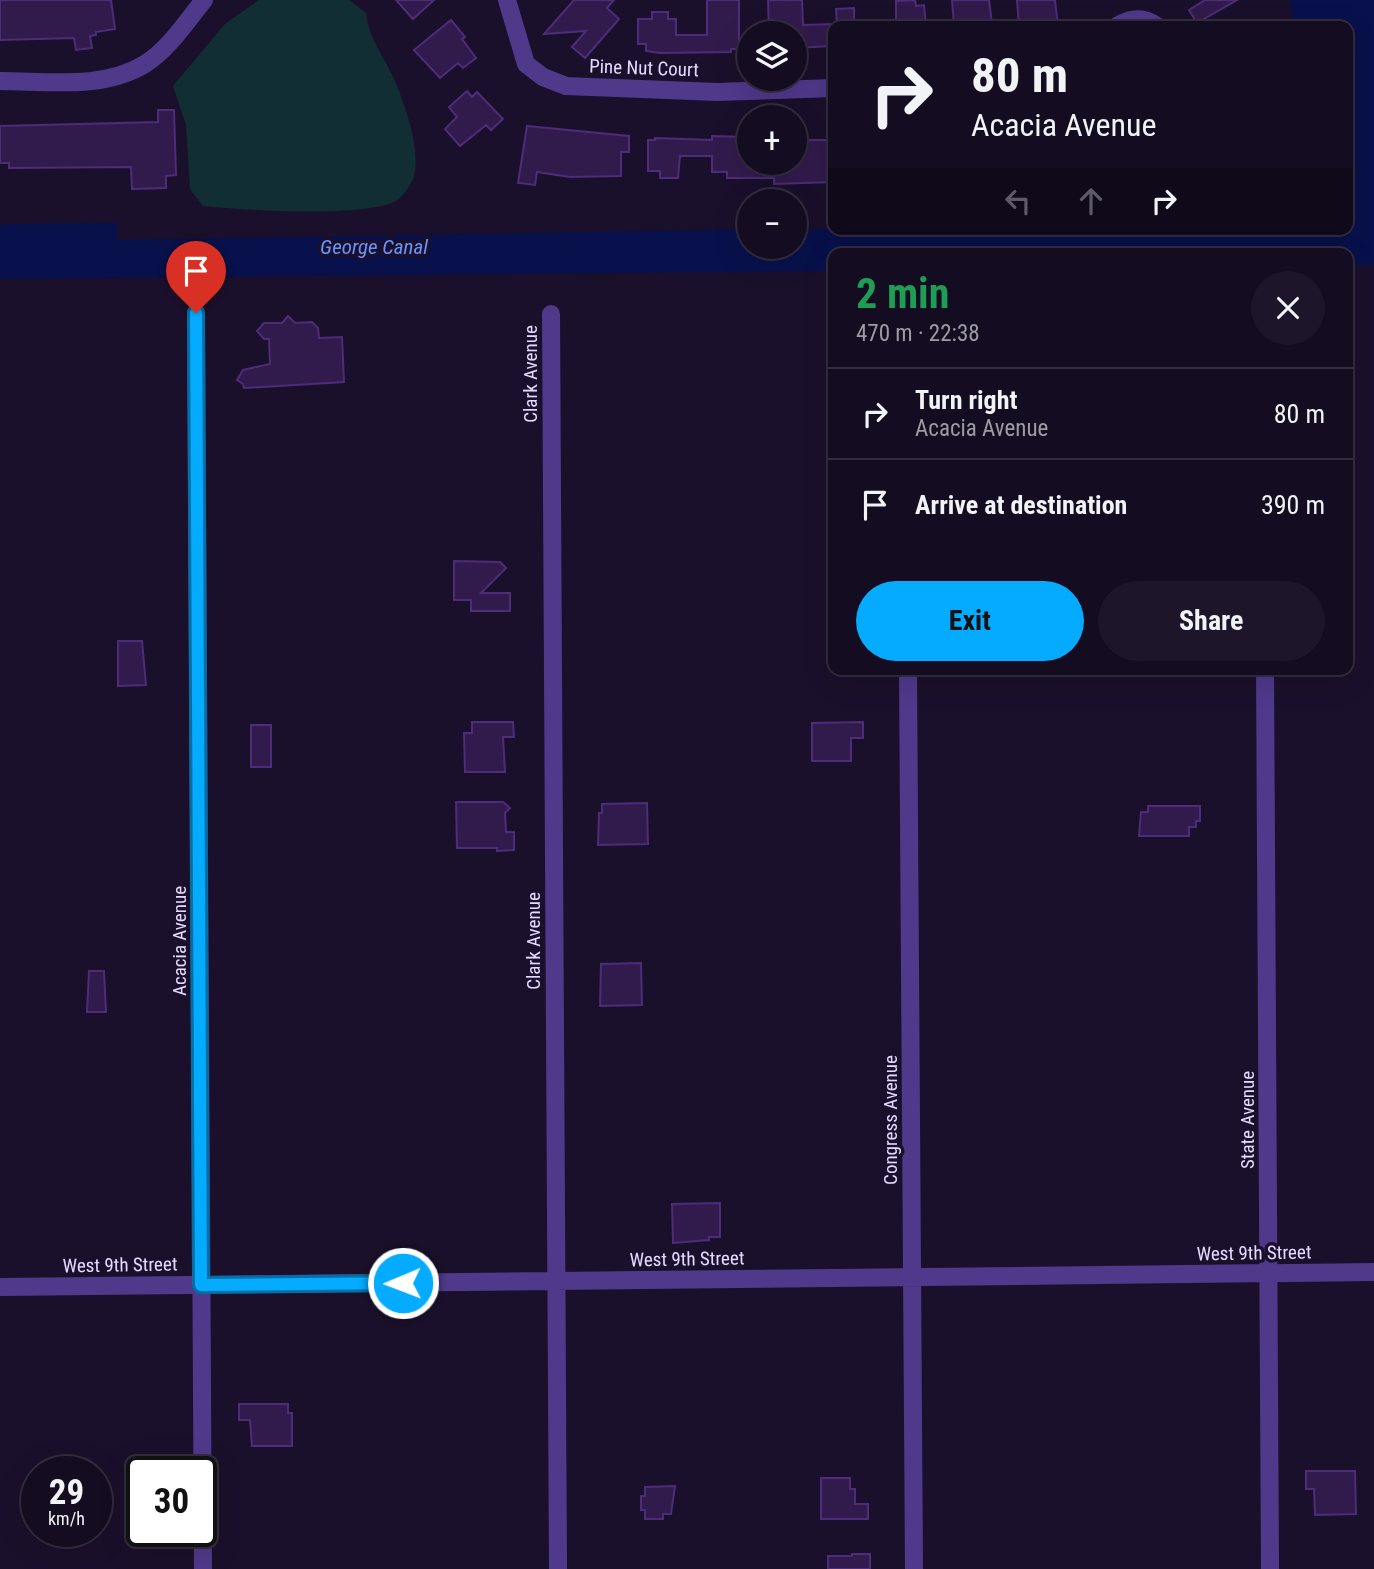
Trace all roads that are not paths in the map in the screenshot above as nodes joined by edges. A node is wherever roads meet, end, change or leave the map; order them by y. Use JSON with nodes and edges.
{"nodes":[{"id":1,"x":204,"y":0,"type":"edge"},
{"id":2,"x":507,"y":0,"type":"edge"},
{"id":3,"x":1128,"y":21,"type":"edge"},
{"id":4,"x":1147,"y":21,"type":"edge"},
{"id":5,"x":0,"y":81,"type":"edge"},
{"id":6,"x":828,"y":88,"type":"edge"},
{"id":7,"x":196,"y":313,"type":"dead end"},
{"id":8,"x":551,"y":313,"type":"dead end"},
{"id":9,"x":908,"y":675,"type":"edge"},
{"id":10,"x":1265,"y":675,"type":"edge"},
{"id":11,"x":1374,"y":1272,"type":"edge"},
{"id":12,"x":1269,"y":1273,"type":"junction"},
{"id":13,"x":912,"y":1277,"type":"junction"},
{"id":14,"x":556,"y":1282,"type":"junction"},
{"id":15,"x":201,"y":1285,"type":"junction"},
{"id":16,"x":0,"y":1287,"type":"edge"},
{"id":17,"x":203,"y":1569,"type":"edge"},
{"id":18,"x":558,"y":1569,"type":"edge"},
{"id":19,"x":914,"y":1569,"type":"edge"},
{"id":20,"x":1270,"y":1569,"type":"edge"}],
"edges":[{"from":1,"to":5,"type":"street"},
{"from":2,"to":6,"type":"street","name":"Pine Nut Court"},
{"from":3,"to":4,"type":"street"},
{"from":7,"to":15,"type":"street","name":"Acacia Avenue"},
{"from":8,"to":14,"type":"street","name":"Clark Avenue"},
{"from":9,"to":13,"type":"street","name":"Congress Avenue"},
{"from":10,"to":12,"type":"street","name":"State Avenue"},
{"from":11,"to":12,"type":"street","name":"West 9th Street"},
{"from":12,"to":13,"type":"street","name":"West 9th Street"},
{"from":12,"to":20,"type":"street","name":"State Avenue"},
{"from":13,"to":14,"type":"street","name":"West 9th Street"},
{"from":13,"to":19,"type":"street","name":"Congress Avenue"},
{"from":14,"to":15,"type":"street","name":"West 9th Street"},
{"from":14,"to":18,"type":"street","name":"Clark Avenue"},
{"from":15,"to":16,"type":"street","name":"West 9th Street"},
{"from":15,"to":17,"type":"street","name":"Acacia Avenue"}]}
